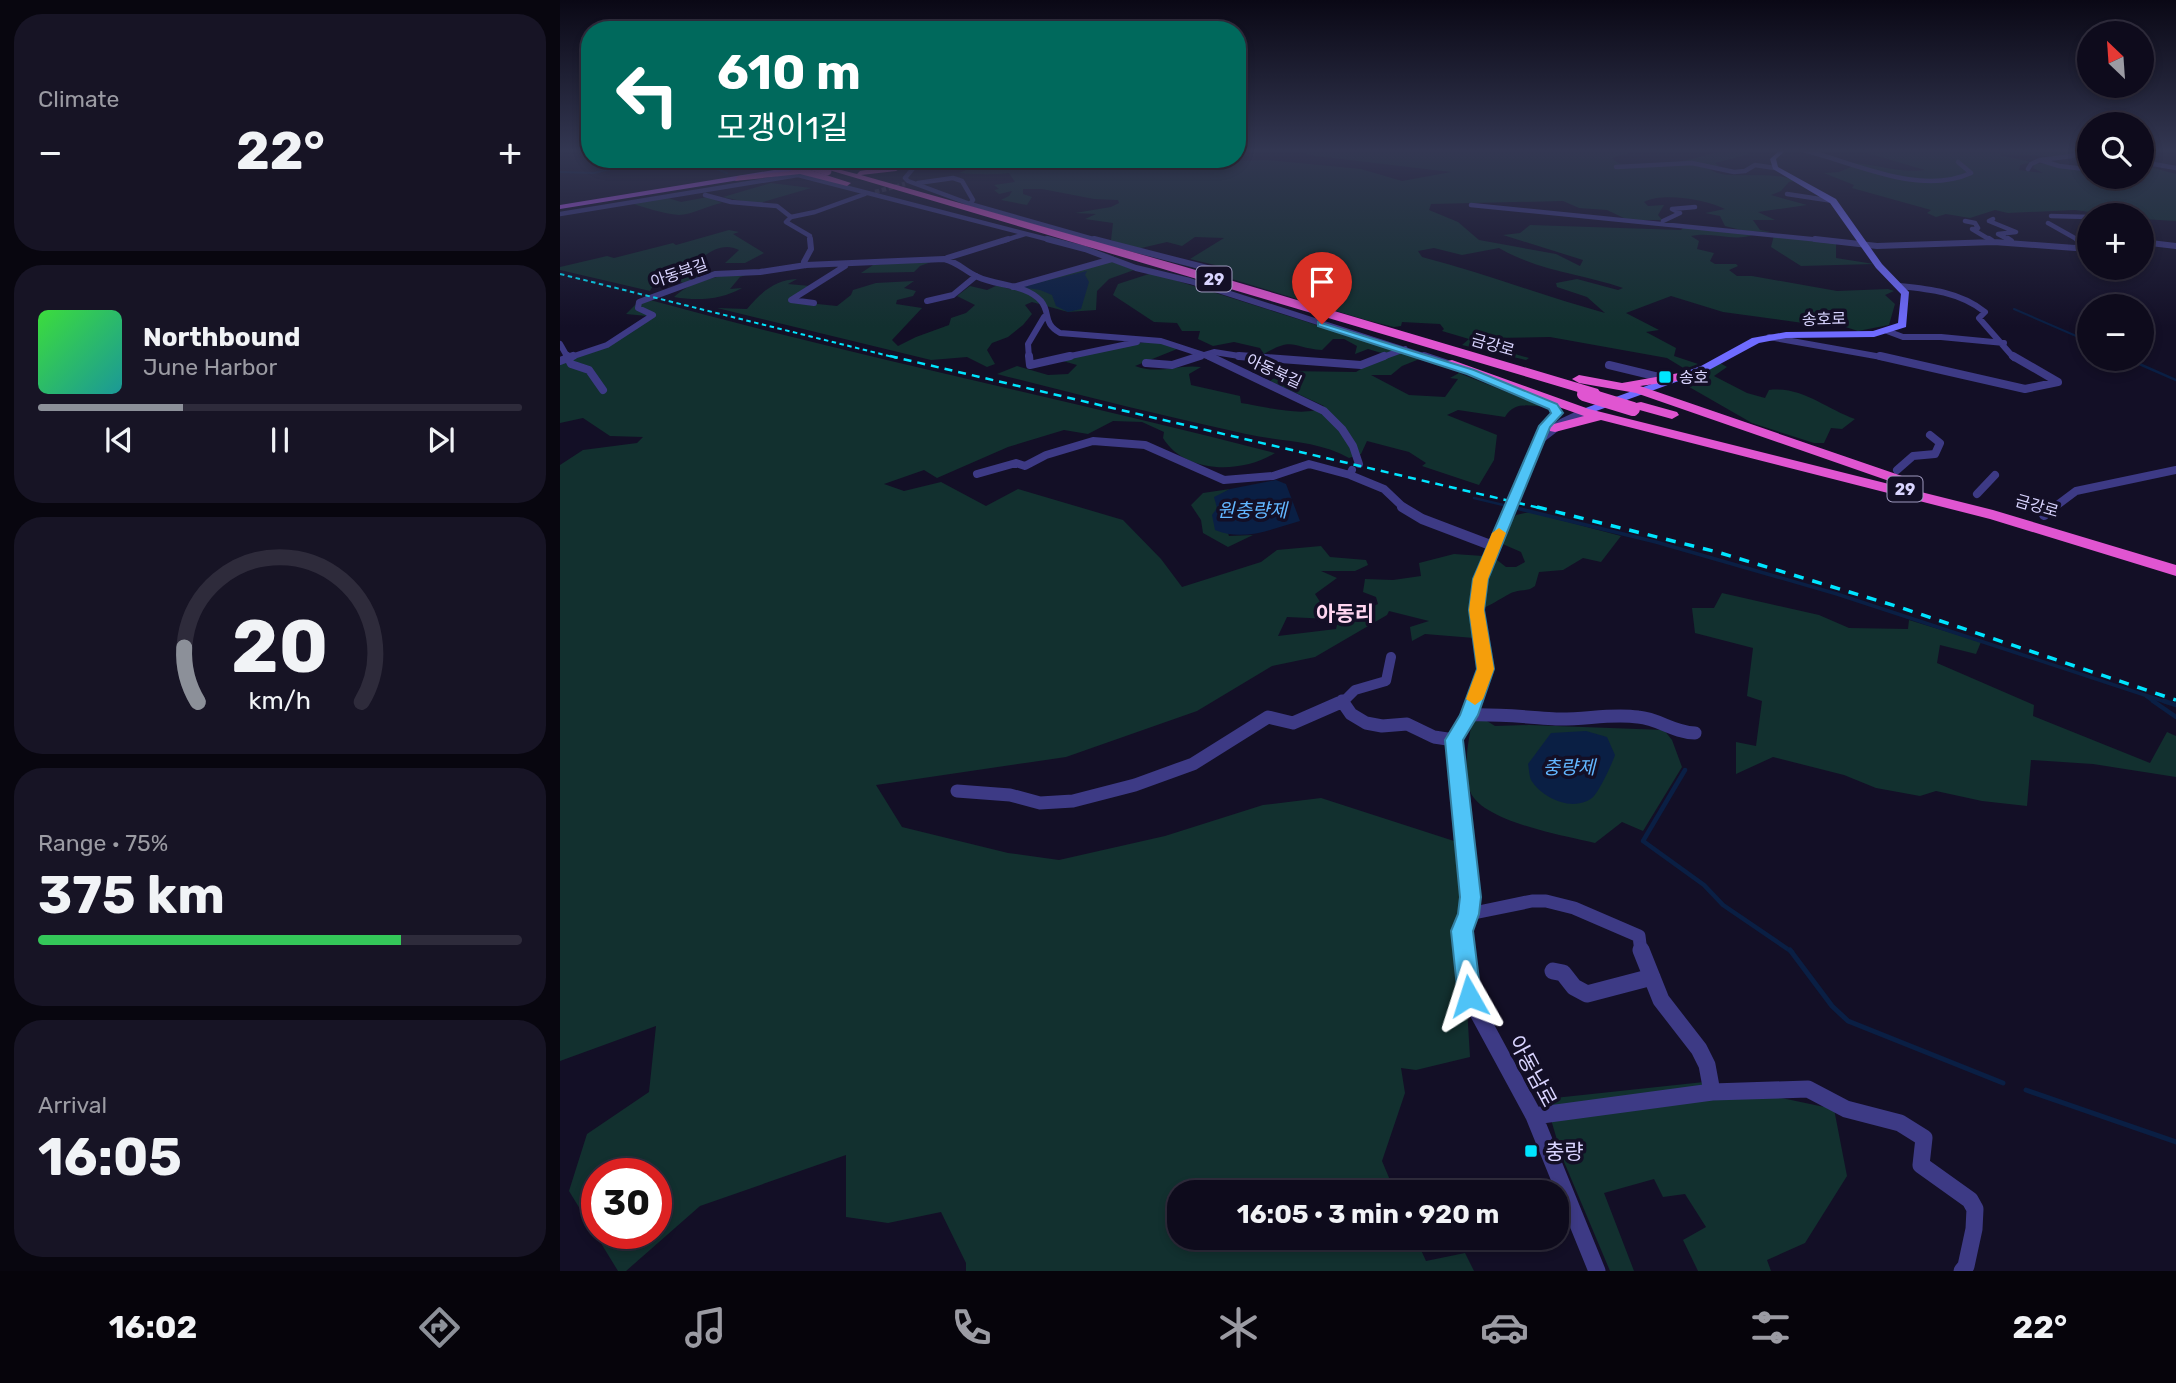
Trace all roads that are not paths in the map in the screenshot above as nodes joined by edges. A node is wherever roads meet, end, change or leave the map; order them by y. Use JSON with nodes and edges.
{"nodes":[{"id":1,"x":583,"y":208,"type":"edge"},
{"id":2,"x":780,"y":208,"type":"edge"},
{"id":3,"x":825,"y":208,"type":"edge"},
{"id":4,"x":929,"y":208,"type":"edge"},
{"id":5,"x":958,"y":208,"type":"edge"},
{"id":6,"x":970,"y":208,"type":"edge"},
{"id":7,"x":985,"y":208,"type":"edge"},
{"id":8,"x":1502,"y":208,"type":"edge"},
{"id":9,"x":1673,"y":208,"type":"edge"},
{"id":10,"x":1838,"y":208,"type":"edge"},
{"id":11,"x":560,"y":214,"type":"edge"},
{"id":12,"x":791,"y":216,"type":"junction"},
{"id":13,"x":2051,"y":216,"type":"dead end"},
{"id":14,"x":2077,"y":217,"type":"edge"},
{"id":15,"x":1993,"y":219,"type":"dead end"},
{"id":16,"x":1965,"y":221,"type":"dead end"},
{"id":17,"x":1660,"y":222,"type":"junction"},
{"id":18,"x":2048,"y":223,"type":"dead end"},
{"id":19,"x":1021,"y":231,"type":"junction"},
{"id":20,"x":1727,"y":231,"type":"junction"},
{"id":21,"x":1718,"y":238,"type":"dead end"},
{"id":22,"x":2077,"y":238,"type":"edge"},
{"id":23,"x":1994,"y":242,"type":"junction"},
{"id":24,"x":2154,"y":243,"type":"edge"},
{"id":25,"x":1864,"y":244,"type":"junction"},
{"id":26,"x":2016,"y":244,"type":"junction"},
{"id":27,"x":2176,"y":246,"type":"edge"},
{"id":28,"x":2077,"y":247,"type":"edge"},
{"id":29,"x":944,"y":259,"type":"junction"},
{"id":30,"x":1112,"y":259,"type":"junction"},
{"id":31,"x":848,"y":264,"type":"junction"},
{"id":32,"x":806,"y":265,"type":"junction"},
{"id":33,"x":1148,"y":266,"type":"junction"},
{"id":34,"x":1174,"y":269,"type":"junction"},
{"id":35,"x":1215,"y":270,"type":"junction"},
{"id":36,"x":976,"y":276,"type":"junction"},
{"id":37,"x":1230,"y":284,"type":"junction"},
{"id":38,"x":1899,"y":286,"type":"junction"},
{"id":39,"x":1013,"y":287,"type":"junction"},
{"id":40,"x":1954,"y":297,"type":"junction"},
{"id":41,"x":927,"y":302,"type":"dead end"},
{"id":42,"x":814,"y":303,"type":"dead end"},
{"id":43,"x":1949,"y":305,"type":"dead end"},
{"id":44,"x":1325,"y":316,"type":"junction"},
{"id":45,"x":1044,"y":317,"type":"junction"},
{"id":46,"x":1887,"y":331,"type":"junction"},
{"id":47,"x":1769,"y":337,"type":"junction"},
{"id":48,"x":1150,"y":340,"type":"junction"},
{"id":49,"x":2004,"y":343,"type":"junction"},
{"id":50,"x":560,"y":345,"type":"edge"},
{"id":51,"x":1405,"y":349,"type":"junction"},
{"id":52,"x":1204,"y":354,"type":"junction"},
{"id":53,"x":1248,"y":358,"type":"junction"},
{"id":54,"x":563,"y":360,"type":"edge"},
{"id":55,"x":1146,"y":363,"type":"dead end"},
{"id":56,"x":1609,"y":365,"type":"dead end"},
{"id":57,"x":1238,"y":369,"type":"junction"},
{"id":58,"x":1672,"y":379,"type":"junction"},
{"id":59,"x":603,"y":390,"type":"dead end"},
{"id":60,"x":1591,"y":390,"type":"junction"},
{"id":61,"x":1553,"y":399,"type":"junction"},
{"id":62,"x":1665,"y":399,"type":"junction"},
{"id":63,"x":1632,"y":403,"type":"junction"},
{"id":64,"x":1599,"y":410,"type":"junction"},
{"id":65,"x":1559,"y":425,"type":"junction"},
{"id":66,"x":1930,"y":435,"type":"dead end"},
{"id":67,"x":1541,"y":439,"type":"junction"},
{"id":68,"x":1354,"y":470,"type":"junction"},
{"id":69,"x":1897,"y":470,"type":"dead end"},
{"id":70,"x":2176,"y":470,"type":"edge"},
{"id":71,"x":976,"y":474,"type":"dead end"},
{"id":72,"x":1995,"y":475,"type":"dead end"},
{"id":73,"x":1977,"y":494,"type":"dead end"},
{"id":74,"x":1945,"y":497,"type":"junction"},
{"id":75,"x":2044,"y":515,"type":"dead end"},
{"id":76,"x":1493,"y":546,"type":"junction"},
{"id":77,"x":2176,"y":565,"type":"edge"},
{"id":78,"x":2176,"y":571,"type":"edge"},
{"id":79,"x":1391,"y":657,"type":"dead end"},
{"id":80,"x":1341,"y":702,"type":"junction"},
{"id":81,"x":1469,"y":715,"type":"junction"},
{"id":82,"x":1695,"y":733,"type":"dead end"},
{"id":83,"x":1454,"y":740,"type":"junction"},
{"id":84,"x":957,"y":791,"type":"dead end"},
{"id":85,"x":1469,"y":914,"type":"junction"},
{"id":86,"x":1553,"y":971,"type":"dead end"},
{"id":87,"x":1651,"y":977,"type":"junction"},
{"id":88,"x":1712,"y":1092,"type":"junction"},
{"id":89,"x":1534,"y":1116,"type":"junction"},
{"id":90,"x":1597,"y":1271,"type":"edge"},
{"id":91,"x":1962,"y":1271,"type":"edge"}],
"edges":[{"from":1,"to":11,"type":"street"},
{"from":2,"to":12,"type":"street"},
{"from":3,"to":12,"type":"street"},
{"from":4,"to":19,"type":"street"},
{"from":5,"to":33,"type":"highway","number":"29"},
{"from":6,"to":34,"type":"highway","number":"29"},
{"from":7,"to":35,"type":"street"},
{"from":8,"to":17,"type":"street"},
{"from":9,"to":17,"type":"street"},
{"from":10,"to":25,"type":"main road"},
{"from":12,"to":32,"type":"street"},
{"from":13,"to":14,"type":"street"},
{"from":15,"to":26,"type":"street"},
{"from":16,"to":23,"type":"street"},
{"from":17,"to":20,"type":"street"},
{"from":18,"to":22,"type":"street"},
{"from":19,"to":29,"type":"street"},
{"from":19,"to":30,"type":"street"},
{"from":20,"to":21,"type":"street"},
{"from":20,"to":25,"type":"street"},
{"from":23,"to":25,"type":"street"},
{"from":23,"to":26,"type":"street"},
{"from":24,"to":27,"type":"street"},
{"from":25,"to":38,"type":"main road"},
{"from":26,"to":28,"type":"street"},
{"from":29,"to":31,"type":"street","name":"아동북길"},
{"from":29,"to":36,"type":"street","name":"아동북길"},
{"from":30,"to":33,"type":"street"},
{"from":30,"to":39,"type":"street"},
{"from":31,"to":32,"type":"street","name":"아동북길"},
{"from":31,"to":42,"type":"street"},
{"from":32,"to":54,"type":"street","name":"아동북길"},
{"from":33,"to":34,"type":"highway","number":"29"},
{"from":33,"to":51,"type":"street"},
{"from":34,"to":35,"type":"highway"},
{"from":34,"to":37,"type":"highway","number":"29"},
{"from":34,"to":44,"type":"highway","number":"29"},
{"from":35,"to":37,"type":"highway"},
{"from":36,"to":39,"type":"street","name":"아동북길"},
{"from":36,"to":41,"type":"street"},
{"from":37,"to":44,"type":"highway","number":"29"},
{"from":38,"to":40,"type":"street"},
{"from":38,"to":46,"type":"main road"},
{"from":39,"to":45,"type":"street","name":"아동북길"},
{"from":40,"to":43,"type":"street"},
{"from":40,"to":49,"type":"street"},
{"from":44,"to":60,"type":"highway"},
{"from":44,"to":61,"type":"highway"},
{"from":45,"to":48,"type":"street","name":"아동북길"},
{"from":45,"to":48,"type":"street","name":"아동북길"},
{"from":46,"to":47,"type":"main road","name":"송호로"},
{"from":46,"to":49,"type":"street"},
{"from":47,"to":49,"type":"street"},
{"from":47,"to":58,"type":"main road","name":"송호로"},
{"from":48,"to":52,"type":"street","name":"아동북길"},
{"from":50,"to":54,"type":"street"},
{"from":51,"to":53,"type":"street"},
{"from":51,"to":67,"type":"street"},
{"from":52,"to":53,"type":"street"},
{"from":52,"to":55,"type":"street"},
{"from":52,"to":57,"type":"street","name":"아동북길"},
{"from":53,"to":57,"type":"street"},
{"from":54,"to":59,"type":"street"},
{"from":56,"to":58,"type":"street"},
{"from":57,"to":68,"type":"street","name":"아동북길"},
{"from":58,"to":60,"type":"highway"},
{"from":58,"to":62,"type":"highway"},
{"from":58,"to":63,"type":"main road","name":"송호로"},
{"from":60,"to":63,"type":"highway","number":"29","bridge":true},
{"from":60,"to":63,"type":"highway"},
{"from":61,"to":64,"type":"highway"},
{"from":61,"to":65,"type":"highway"},
{"from":62,"to":63,"type":"highway"},
{"from":62,"to":74,"type":"highway"},
{"from":63,"to":64,"type":"highway"},
{"from":63,"to":64,"type":"main road","name":"송호로"},
{"from":63,"to":74,"type":"highway","name":"금강로","number":"29"},
{"from":63,"to":78,"type":"highway","name":"금강로","number":"29"},
{"from":64,"to":65,"type":"highway"},
{"from":64,"to":65,"type":"street"},
{"from":65,"to":67,"type":"street"},
{"from":66,"to":69,"type":"street"},
{"from":67,"to":76,"type":"street"},
{"from":68,"to":71,"type":"street"},
{"from":68,"to":76,"type":"street"},
{"from":70,"to":75,"type":"street"},
{"from":72,"to":73,"type":"street"},
{"from":74,"to":77,"type":"highway","name":"금강로","number":"29"},
{"from":76,"to":81,"type":"street"},
{"from":79,"to":80,"type":"street"},
{"from":80,"to":83,"type":"street"},
{"from":80,"to":84,"type":"street"},
{"from":81,"to":82,"type":"street"},
{"from":81,"to":83,"type":"street"},
{"from":83,"to":85,"type":"street","name":"아동남로"},
{"from":85,"to":87,"type":"street"},
{"from":85,"to":89,"type":"street","name":"아동남로"},
{"from":86,"to":87,"type":"street"},
{"from":87,"to":88,"type":"street"},
{"from":88,"to":89,"type":"street"},
{"from":88,"to":91,"type":"street"},
{"from":89,"to":90,"type":"street","name":"아동남로"}]}
